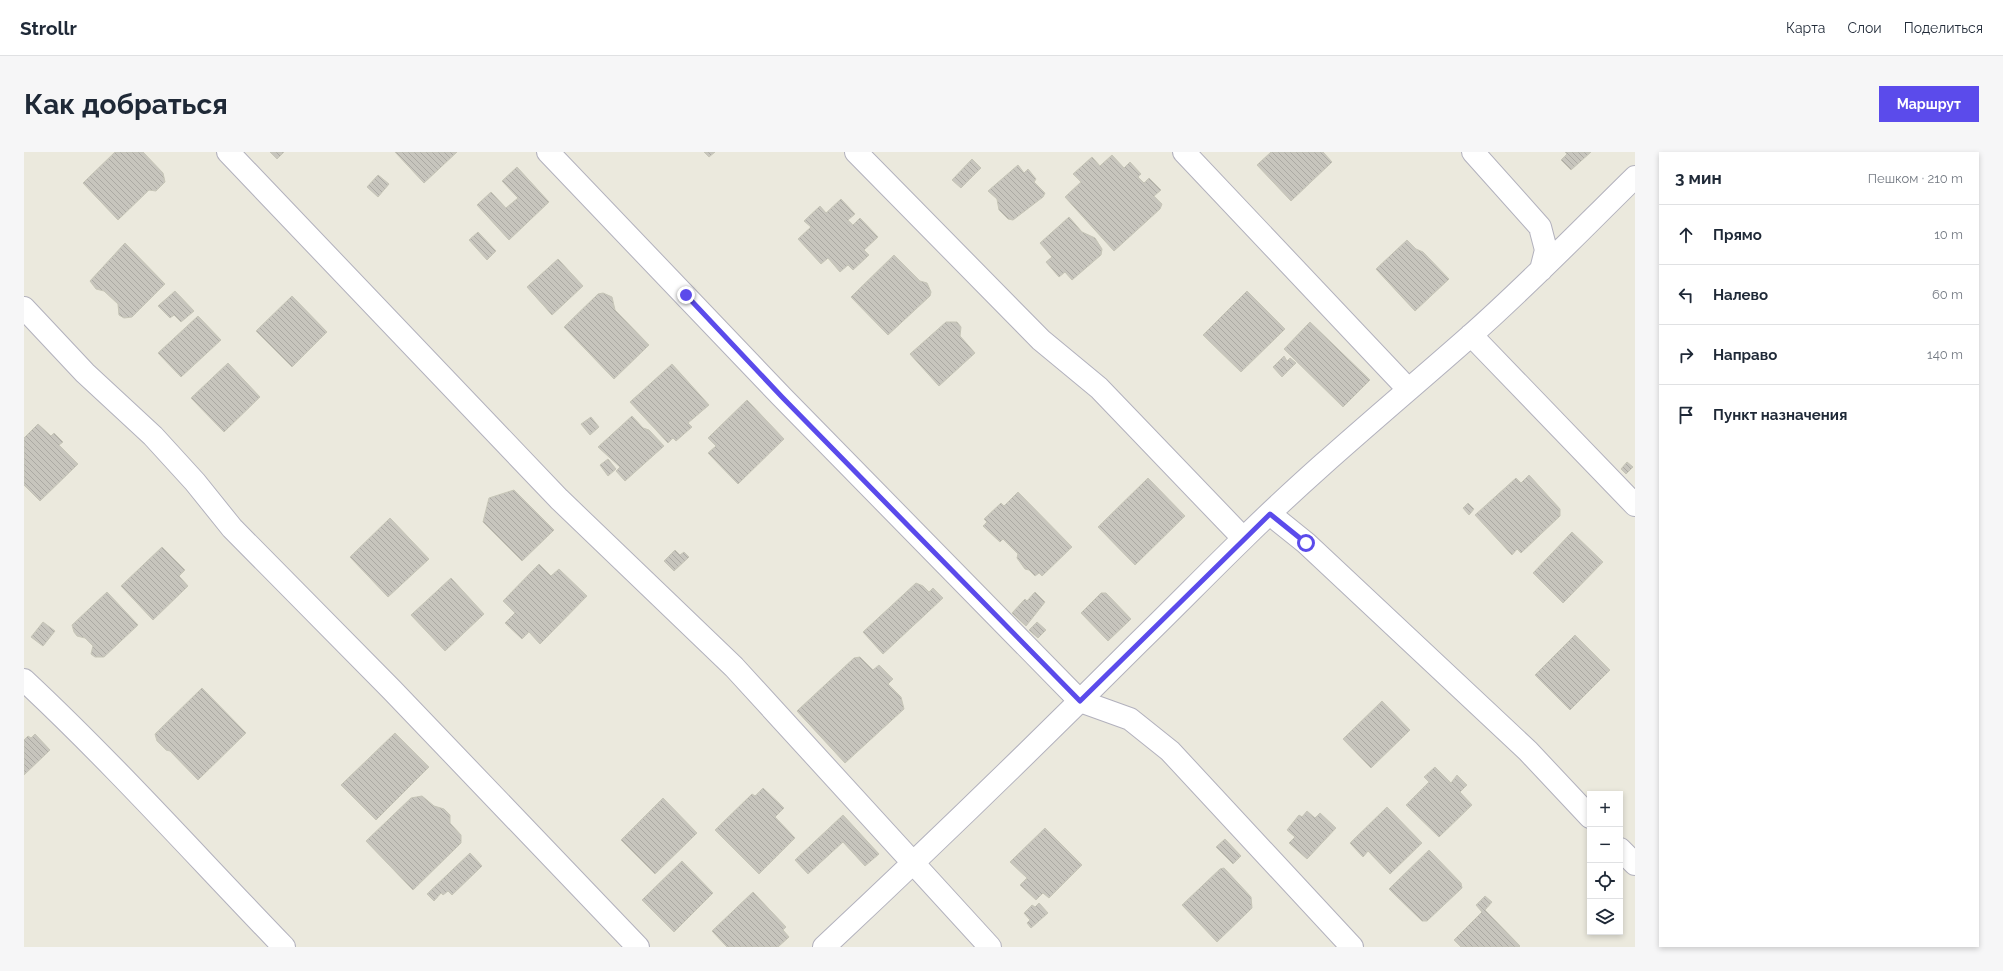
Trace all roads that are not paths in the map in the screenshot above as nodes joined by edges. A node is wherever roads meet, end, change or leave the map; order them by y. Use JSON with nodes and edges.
{"nodes":[{"id":1,"x":228,"y":152,"type":"edge"},
{"id":2,"x":548,"y":152,"type":"edge"},
{"id":3,"x":856,"y":152,"type":"edge"},
{"id":4,"x":1184,"y":152,"type":"edge"},
{"id":5,"x":1473,"y":152,"type":"edge"},
{"id":6,"x":1635,"y":177,"type":"edge"},
{"id":7,"x":1540,"y":270,"type":"junction"},
{"id":8,"x":24,"y":308,"type":"edge"},
{"id":9,"x":1471,"y":335,"type":"junction"},
{"id":10,"x":1408,"y":389,"type":"junction"},
{"id":11,"x":1635,"y":505,"type":"edge"},
{"id":12,"x":1270,"y":514,"type":"junction"},
{"id":13,"x":1243,"y":538,"type":"junction"},
{"id":14,"x":24,"y":680,"type":"edge"},
{"id":15,"x":1080,"y":701,"type":"junction"},
{"id":16,"x":1587,"y":814,"type":"edge"},
{"id":17,"x":1623,"y":851,"type":"edge"},
{"id":18,"x":914,"y":863,"type":"junction"},
{"id":19,"x":1635,"y":864,"type":"edge"},
{"id":20,"x":284,"y":947,"type":"edge"},
{"id":21,"x":638,"y":947,"type":"edge"},
{"id":22,"x":824,"y":947,"type":"edge"},
{"id":23,"x":990,"y":947,"type":"edge"},
{"id":24,"x":1352,"y":947,"type":"edge"}],
"edges":[{"from":1,"to":18,"type":"street"},
{"from":2,"to":15,"type":"street"},
{"from":3,"to":13,"type":"street"},
{"from":4,"to":10,"type":"street"},
{"from":5,"to":7,"type":"street"},
{"from":6,"to":7,"type":"street"},
{"from":7,"to":9,"type":"street"},
{"from":8,"to":21,"type":"street"},
{"from":9,"to":10,"type":"street"},
{"from":9,"to":11,"type":"street"},
{"from":10,"to":12,"type":"street"},
{"from":12,"to":13,"type":"street"},
{"from":12,"to":16,"type":"street"},
{"from":13,"to":15,"type":"street"},
{"from":14,"to":20,"type":"street"},
{"from":15,"to":18,"type":"street"},
{"from":15,"to":24,"type":"street"},
{"from":17,"to":19,"type":"street"},
{"from":18,"to":22,"type":"street"},
{"from":18,"to":23,"type":"street"}]}
